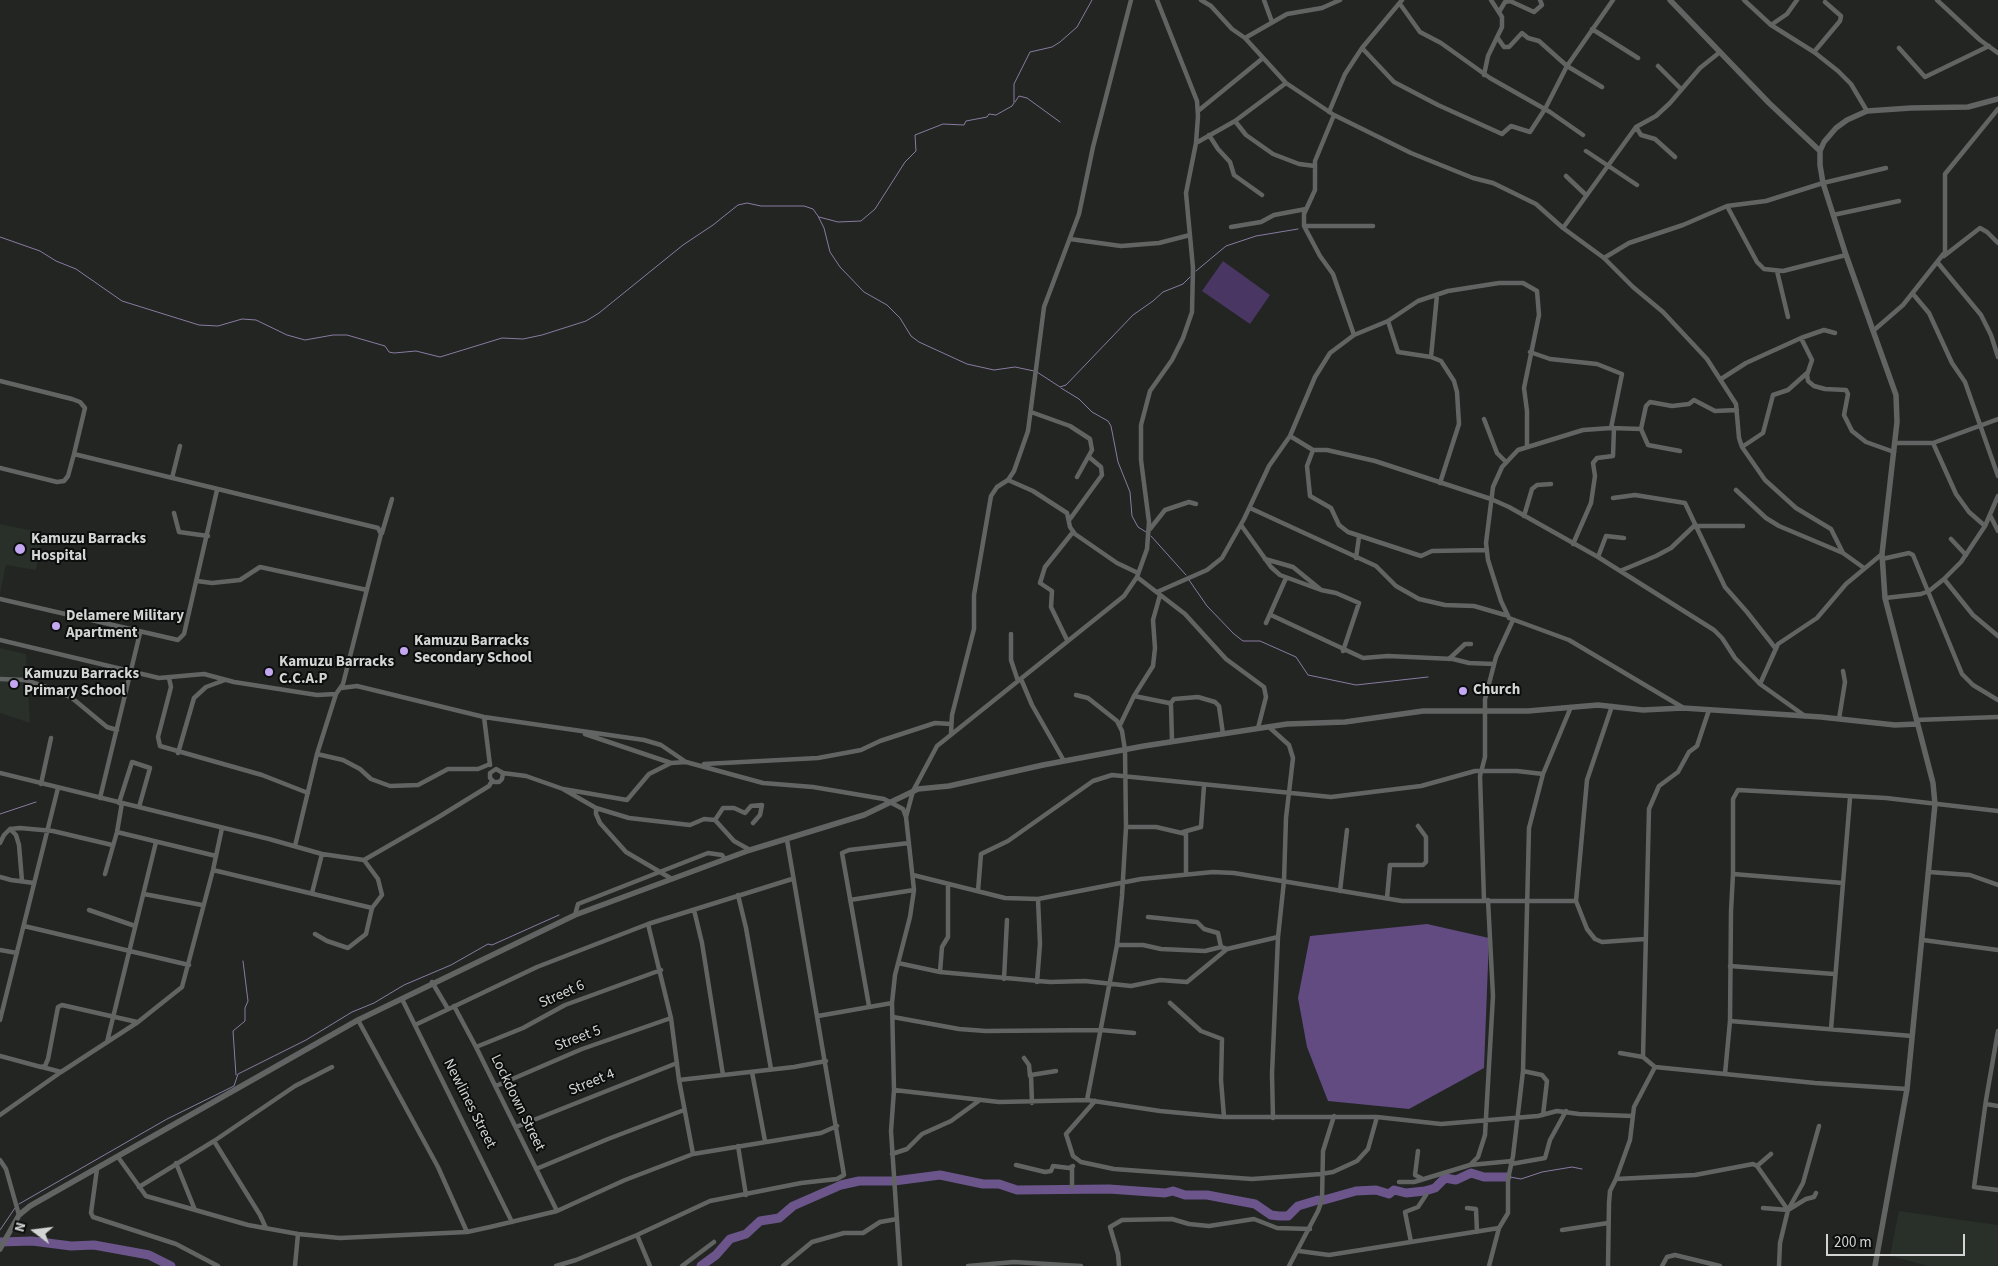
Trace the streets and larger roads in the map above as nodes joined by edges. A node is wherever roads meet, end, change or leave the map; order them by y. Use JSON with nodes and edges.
{"nodes":[{"id":1,"x":1131,"y":0,"type":"edge"},
{"id":2,"x":1157,"y":0,"type":"edge"},
{"id":3,"x":1201,"y":0,"type":"edge"},
{"id":4,"x":1264,"y":0,"type":"edge"},
{"id":5,"x":1340,"y":0,"type":"edge"},
{"id":6,"x":1491,"y":0,"type":"edge"},
{"id":7,"x":1540,"y":0,"type":"edge"},
{"id":8,"x":1613,"y":0,"type":"edge"},
{"id":9,"x":1670,"y":0,"type":"edge"},
{"id":10,"x":1744,"y":0,"type":"edge"},
{"id":11,"x":1797,"y":0,"type":"edge"},
{"id":12,"x":1937,"y":0,"type":"edge"},
{"id":13,"x":1401,"y":2,"type":"edge"},
{"id":14,"x":1825,"y":2,"type":"dead end"},
{"id":15,"x":1499,"y":12,"type":"junction"},
{"id":16,"x":1272,"y":22,"type":"junction"},
{"id":17,"x":1771,"y":25,"type":"junction"},
{"id":18,"x":1592,"y":29,"type":"junction"},
{"id":19,"x":1497,"y":37,"type":"junction"},
{"id":20,"x":1246,"y":38,"type":"junction"},
{"id":21,"x":1989,"y":46,"type":"junction"},
{"id":22,"x":1362,"y":48,"type":"junction"},
{"id":23,"x":1899,"y":48,"type":"dead end"},
{"id":24,"x":1720,"y":52,"type":"junction"},
{"id":25,"x":1814,"y":52,"type":"junction"},
{"id":26,"x":1998,"y":54,"type":"edge"},
{"id":27,"x":1263,"y":58,"type":"junction"},
{"id":28,"x":1638,"y":58,"type":"dead end"},
{"id":29,"x":1567,"y":66,"type":"junction"},
{"id":30,"x":1658,"y":66,"type":"dead end"},
{"id":31,"x":1484,"y":75,"type":"junction"},
{"id":32,"x":1286,"y":83,"type":"junction"},
{"id":33,"x":1602,"y":87,"type":"dead end"},
{"id":34,"x":1681,"y":89,"type":"junction"},
{"id":35,"x":1998,"y":99,"type":"edge"},
{"id":36,"x":1545,"y":109,"type":"junction"},
{"id":37,"x":1998,"y":109,"type":"edge"},
{"id":38,"x":1198,"y":111,"type":"junction"},
{"id":39,"x":1867,"y":111,"type":"junction"},
{"id":40,"x":1331,"y":113,"type":"junction"},
{"id":41,"x":1235,"y":121,"type":"junction"},
{"id":42,"x":1636,"y":127,"type":"junction"},
{"id":43,"x":1209,"y":135,"type":"junction"},
{"id":44,"x":1583,"y":135,"type":"dead end"},
{"id":45,"x":1196,"y":143,"type":"junction"},
{"id":46,"x":1586,"y":151,"type":"dead end"},
{"id":47,"x":1820,"y":151,"type":"junction"},
{"id":48,"x":1675,"y":157,"type":"dead end"},
{"id":49,"x":1608,"y":164,"type":"junction"},
{"id":50,"x":1315,"y":166,"type":"junction"},
{"id":51,"x":1886,"y":168,"type":"dead end"},
{"id":52,"x":1566,"y":176,"type":"dead end"},
{"id":53,"x":1823,"y":183,"type":"junction"},
{"id":54,"x":1637,"y":185,"type":"dead end"},
{"id":55,"x":1262,"y":195,"type":"dead end"},
{"id":56,"x":1586,"y":195,"type":"junction"},
{"id":57,"x":1899,"y":201,"type":"dead end"},
{"id":58,"x":1727,"y":206,"type":"junction"},
{"id":59,"x":1306,"y":209,"type":"junction"},
{"id":60,"x":1833,"y":215,"type":"junction"},
{"id":61,"x":1304,"y":226,"type":"junction"},
{"id":62,"x":1373,"y":226,"type":"dead end"},
{"id":63,"x":1231,"y":227,"type":"dead end"},
{"id":64,"x":1563,"y":228,"type":"junction"},
{"id":65,"x":1190,"y":235,"type":"junction"},
{"id":66,"x":1070,"y":239,"type":"junction"},
{"id":67,"x":1998,"y":243,"type":"edge"},
{"id":68,"x":1846,"y":255,"type":"junction"},
{"id":69,"x":1943,"y":256,"type":"junction"},
{"id":70,"x":1604,"y":258,"type":"junction"},
{"id":71,"x":1938,"y":263,"type":"junction"},
{"id":72,"x":1777,"y":271,"type":"junction"},
{"id":73,"x":1437,"y":294,"type":"junction"},
{"id":74,"x":1913,"y":294,"type":"junction"},
{"id":75,"x":1788,"y":317,"type":"dead end"},
{"id":76,"x":1388,"y":321,"type":"junction"},
{"id":77,"x":1873,"y":331,"type":"junction"},
{"id":78,"x":1835,"y":333,"type":"dead end"},
{"id":79,"x":1354,"y":335,"type":"junction"},
{"id":80,"x":1800,"y":338,"type":"junction"},
{"id":81,"x":1530,"y":352,"type":"junction"},
{"id":82,"x":1431,"y":357,"type":"junction"},
{"id":83,"x":1998,"y":357,"type":"edge"},
{"id":84,"x":1808,"y":372,"type":"junction"},
{"id":85,"x":1721,"y":379,"type":"junction"},
{"id":86,"x":0,"y":381,"type":"edge"},
{"id":87,"x":1737,"y":410,"type":"junction"},
{"id":88,"x":1031,"y":412,"type":"junction"},
{"id":89,"x":1484,"y":419,"type":"dead end"},
{"id":90,"x":1998,"y":419,"type":"edge"},
{"id":91,"x":1980,"y":427,"type":"junction"},
{"id":92,"x":1612,"y":428,"type":"junction"},
{"id":93,"x":1641,"y":429,"type":"junction"},
{"id":94,"x":1290,"y":436,"type":"junction"},
{"id":95,"x":1933,"y":443,"type":"junction"},
{"id":96,"x":1895,"y":444,"type":"junction"},
{"id":97,"x":180,"y":446,"type":"dead end"},
{"id":98,"x":1527,"y":447,"type":"junction"},
{"id":99,"x":1742,"y":447,"type":"junction"},
{"id":100,"x":1313,"y":450,"type":"junction"},
{"id":101,"x":1680,"y":451,"type":"dead end"},
{"id":102,"x":1894,"y":452,"type":"junction"},
{"id":103,"x":74,"y":454,"type":"junction"},
{"id":104,"x":1088,"y":457,"type":"junction"},
{"id":105,"x":1506,"y":462,"type":"junction"},
{"id":106,"x":0,"y":468,"type":"edge"},
{"id":107,"x":1998,"y":476,"type":"edge"},
{"id":108,"x":1077,"y":477,"type":"dead end"},
{"id":109,"x":172,"y":478,"type":"junction"},
{"id":110,"x":1008,"y":480,"type":"junction"},
{"id":111,"x":1440,"y":483,"type":"junction"},
{"id":112,"x":1550,"y":484,"type":"dead end"},
{"id":113,"x":217,"y":490,"type":"junction"},
{"id":114,"x":1736,"y":490,"type":"dead end"},
{"id":115,"x":1998,"y":496,"type":"edge"},
{"id":116,"x":1613,"y":498,"type":"dead end"},
{"id":117,"x":392,"y":499,"type":"dead end"},
{"id":118,"x":1490,"y":499,"type":"junction"},
{"id":119,"x":1196,"y":504,"type":"dead end"},
{"id":120,"x":1250,"y":508,"type":"junction"},
{"id":121,"x":174,"y":513,"type":"dead end"},
{"id":122,"x":1524,"y":516,"type":"junction"},
{"id":123,"x":1991,"y":516,"type":"junction"},
{"id":124,"x":1070,"y":519,"type":"junction"},
{"id":125,"x":1241,"y":525,"type":"junction"},
{"id":126,"x":1694,"y":526,"type":"junction"},
{"id":127,"x":1743,"y":526,"type":"dead end"},
{"id":128,"x":1985,"y":526,"type":"junction"},
{"id":129,"x":1150,"y":530,"type":"junction"},
{"id":130,"x":1998,"y":531,"type":"edge"},
{"id":131,"x":1073,"y":532,"type":"junction"},
{"id":132,"x":382,"y":534,"type":"junction"},
{"id":133,"x":208,"y":536,"type":"junction"},
{"id":134,"x":1359,"y":536,"type":"junction"},
{"id":135,"x":1624,"y":538,"type":"dead end"},
{"id":136,"x":1951,"y":539,"type":"dead end"},
{"id":137,"x":1573,"y":544,"type":"junction"},
{"id":138,"x":1487,"y":550,"type":"junction"},
{"id":139,"x":1843,"y":553,"type":"junction"},
{"id":140,"x":1966,"y":555,"type":"junction"},
{"id":141,"x":1598,"y":557,"type":"junction"},
{"id":142,"x":1882,"y":557,"type":"junction"},
{"id":143,"x":1356,"y":558,"type":"junction"},
{"id":144,"x":1265,"y":559,"type":"junction"},
{"id":145,"x":1864,"y":568,"type":"junction"},
{"id":146,"x":1620,"y":571,"type":"junction"},
{"id":147,"x":1138,"y":575,"type":"junction"},
{"id":148,"x":1286,"y":578,"type":"junction"},
{"id":149,"x":1944,"y":579,"type":"junction"},
{"id":150,"x":197,"y":581,"type":"junction"},
{"id":151,"x":368,"y":590,"type":"junction"},
{"id":152,"x":1321,"y":590,"type":"junction"},
{"id":153,"x":1929,"y":591,"type":"junction"},
{"id":154,"x":1159,"y":593,"type":"junction"},
{"id":155,"x":1886,"y":598,"type":"junction"},
{"id":156,"x":0,"y":599,"type":"edge"},
{"id":157,"x":1505,"y":614,"type":"junction"},
{"id":158,"x":1271,"y":615,"type":"junction"},
{"id":159,"x":1513,"y":620,"type":"junction"},
{"id":160,"x":1266,"y":623,"type":"dead end"},
{"id":161,"x":140,"y":633,"type":"junction"},
{"id":162,"x":1012,"y":634,"type":"dead end"},
{"id":163,"x":1998,"y":636,"type":"edge"},
{"id":164,"x":0,"y":640,"type":"edge"},
{"id":165,"x":1067,"y":640,"type":"junction"},
{"id":166,"x":1471,"y":644,"type":"dead end"},
{"id":167,"x":1776,"y":649,"type":"junction"},
{"id":168,"x":1343,"y":651,"type":"junction"},
{"id":169,"x":1449,"y":658,"type":"junction"},
{"id":170,"x":1494,"y":664,"type":"junction"},
{"id":171,"x":131,"y":670,"type":"junction"},
{"id":172,"x":1843,"y":671,"type":"dead end"},
{"id":173,"x":169,"y":678,"type":"junction"},
{"id":174,"x":0,"y":679,"type":"edge"},
{"id":175,"x":226,"y":680,"type":"junction"},
{"id":176,"x":1019,"y":680,"type":"junction"},
{"id":177,"x":1760,"y":684,"type":"junction"},
{"id":178,"x":338,"y":691,"type":"junction"},
{"id":179,"x":1076,"y":695,"type":"dead end"},
{"id":180,"x":1134,"y":696,"type":"junction"},
{"id":181,"x":1998,"y":700,"type":"edge"},
{"id":182,"x":1170,"y":704,"type":"junction"},
{"id":183,"x":1612,"y":706,"type":"junction"},
{"id":184,"x":1571,"y":707,"type":"junction"},
{"id":185,"x":1683,"y":708,"type":"junction"},
{"id":186,"x":1708,"y":710,"type":"junction"},
{"id":187,"x":1484,"y":712,"type":"junction"},
{"id":188,"x":484,"y":717,"type":"junction"},
{"id":189,"x":1806,"y":717,"type":"junction"},
{"id":190,"x":1998,"y":717,"type":"edge"},
{"id":191,"x":1838,"y":719,"type":"junction"},
{"id":192,"x":1916,"y":722,"type":"junction"},
{"id":193,"x":951,"y":724,"type":"junction"},
{"id":194,"x":1120,"y":725,"type":"junction"},
{"id":195,"x":1269,"y":727,"type":"junction"},
{"id":196,"x":1258,"y":728,"type":"junction"},
{"id":197,"x":117,"y":730,"type":"junction"},
{"id":198,"x":576,"y":730,"type":"junction"},
{"id":199,"x":951,"y":733,"type":"junction"},
{"id":200,"x":1222,"y":734,"type":"junction"},
{"id":201,"x":51,"y":738,"type":"dead end"},
{"id":202,"x":1172,"y":741,"type":"junction"},
{"id":203,"x":1125,"y":750,"type":"junction"},
{"id":204,"x":178,"y":753,"type":"junction"},
{"id":205,"x":317,"y":754,"type":"junction"},
{"id":206,"x":1064,"y":761,"type":"junction"},
{"id":207,"x":686,"y":762,"type":"junction"},
{"id":208,"x":490,"y":764,"type":"junction"},
{"id":209,"x":670,"y":764,"type":"junction"},
{"id":210,"x":700,"y":764,"type":"junction"},
{"id":211,"x":1482,"y":770,"type":"junction"},
{"id":212,"x":491,"y":772,"type":"junction"},
{"id":213,"x":0,"y":773,"type":"edge"},
{"id":214,"x":503,"y":773,"type":"junction"},
{"id":215,"x":1543,"y":774,"type":"junction"},
{"id":216,"x":1125,"y":775,"type":"junction"},
{"id":217,"x":492,"y":781,"type":"junction"},
{"id":218,"x":41,"y":784,"type":"junction"},
{"id":219,"x":1204,"y":786,"type":"junction"},
{"id":220,"x":58,"y":788,"type":"junction"},
{"id":221,"x":563,"y":789,"type":"junction"},
{"id":222,"x":913,"y":791,"type":"junction"},
{"id":223,"x":308,"y":793,"type":"junction"},
{"id":224,"x":1290,"y":794,"type":"junction"},
{"id":225,"x":100,"y":798,"type":"junction"},
{"id":226,"x":1850,"y":798,"type":"junction"},
{"id":227,"x":894,"y":802,"type":"junction"},
{"id":228,"x":121,"y":803,"type":"junction"},
{"id":229,"x":1935,"y":804,"type":"junction"},
{"id":230,"x":139,"y":807,"type":"junction"},
{"id":231,"x":596,"y":808,"type":"junction"},
{"id":232,"x":1998,"y":811,"type":"edge"},
{"id":233,"x":906,"y":817,"type":"junction"},
{"id":234,"x":715,"y":820,"type":"junction"},
{"id":235,"x":753,"y":823,"type":"dead end"},
{"id":236,"x":1418,"y":826,"type":"dead end"},
{"id":237,"x":1126,"y":827,"type":"junction"},
{"id":238,"x":222,"y":828,"type":"junction"},
{"id":239,"x":10,"y":829,"type":"junction"},
{"id":240,"x":1346,"y":830,"type":"dead end"},
{"id":241,"x":48,"y":831,"type":"junction"},
{"id":242,"x":117,"y":832,"type":"junction"},
{"id":243,"x":1183,"y":832,"type":"junction"},
{"id":244,"x":786,"y":840,"type":"junction"},
{"id":245,"x":156,"y":842,"type":"junction"},
{"id":246,"x":909,"y":842,"type":"junction"},
{"id":247,"x":0,"y":843,"type":"edge"},
{"id":248,"x":112,"y":845,"type":"junction"},
{"id":249,"x":295,"y":846,"type":"junction"},
{"id":250,"x":750,"y":850,"type":"junction"},
{"id":251,"x":322,"y":854,"type":"junction"},
{"id":252,"x":216,"y":856,"type":"junction"},
{"id":253,"x":725,"y":859,"type":"junction"},
{"id":254,"x":364,"y":860,"type":"junction"},
{"id":255,"x":213,"y":870,"type":"junction"},
{"id":256,"x":660,"y":871,"type":"junction"},
{"id":257,"x":1929,"y":872,"type":"junction"},
{"id":258,"x":105,"y":874,"type":"dead end"},
{"id":259,"x":1186,"y":874,"type":"junction"},
{"id":260,"x":1733,"y":874,"type":"junction"},
{"id":261,"x":913,"y":875,"type":"junction"},
{"id":262,"x":0,"y":877,"type":"edge"},
{"id":263,"x":672,"y":879,"type":"junction"},
{"id":264,"x":792,"y":879,"type":"junction"},
{"id":265,"x":22,"y":881,"type":"junction"},
{"id":266,"x":34,"y":882,"type":"junction"},
{"id":267,"x":1284,"y":882,"type":"junction"},
{"id":268,"x":1843,"y":883,"type":"junction"},
{"id":269,"x":948,"y":884,"type":"junction"},
{"id":270,"x":1122,"y":884,"type":"junction"},
{"id":271,"x":1998,"y":885,"type":"edge"},
{"id":272,"x":914,"y":890,"type":"junction"},
{"id":273,"x":978,"y":891,"type":"junction"},
{"id":274,"x":1340,"y":891,"type":"junction"},
{"id":275,"x":312,"y":893,"type":"junction"},
{"id":276,"x":144,"y":894,"type":"junction"},
{"id":277,"x":738,"y":895,"type":"junction"},
{"id":278,"x":1387,"y":898,"type":"junction"},
{"id":279,"x":1038,"y":899,"type":"junction"},
{"id":280,"x":850,"y":900,"type":"junction"},
{"id":281,"x":1486,"y":900,"type":"junction"},
{"id":282,"x":1527,"y":900,"type":"junction"},
{"id":283,"x":1576,"y":901,"type":"junction"},
{"id":284,"x":202,"y":905,"type":"junction"},
{"id":285,"x":372,"y":908,"type":"junction"},
{"id":286,"x":89,"y":910,"type":"dead end"},
{"id":287,"x":694,"y":910,"type":"junction"},
{"id":288,"x":575,"y":915,"type":"junction"},
{"id":289,"x":1148,"y":917,"type":"dead end"},
{"id":290,"x":1007,"y":920,"type":"dead end"},
{"id":291,"x":648,"y":924,"type":"junction"},
{"id":292,"x":24,"y":926,"type":"junction"},
{"id":293,"x":135,"y":926,"type":"junction"},
{"id":294,"x":316,"y":934,"type":"dead end"},
{"id":295,"x":1278,"y":938,"type":"junction"},
{"id":296,"x":1645,"y":939,"type":"junction"},
{"id":297,"x":1923,"y":940,"type":"junction"},
{"id":298,"x":1117,"y":945,"type":"junction"},
{"id":299,"x":1221,"y":947,"type":"junction"},
{"id":300,"x":1227,"y":949,"type":"junction"},
{"id":301,"x":0,"y":950,"type":"edge"},
{"id":302,"x":1998,"y":950,"type":"edge"},
{"id":303,"x":130,"y":952,"type":"junction"},
{"id":304,"x":16,"y":953,"type":"junction"},
{"id":305,"x":898,"y":963,"type":"junction"},
{"id":306,"x":189,"y":965,"type":"junction"},
{"id":307,"x":1730,"y":966,"type":"junction"},
{"id":308,"x":660,"y":970,"type":"junction"},
{"id":309,"x":940,"y":972,"type":"junction"},
{"id":310,"x":1834,"y":974,"type":"junction"},
{"id":311,"x":1004,"y":979,"type":"junction"},
{"id":312,"x":432,"y":982,"type":"junction"},
{"id":313,"x":1037,"y":982,"type":"junction"},
{"id":314,"x":1110,"y":984,"type":"junction"},
{"id":315,"x":402,"y":998,"type":"junction"},
{"id":316,"x":892,"y":1003,"type":"junction"},
{"id":317,"x":1170,"y":1003,"type":"dead end"},
{"id":318,"x":454,"y":1006,"type":"junction"},
{"id":319,"x":869,"y":1006,"type":"junction"},
{"id":320,"x":448,"y":1009,"type":"junction"},
{"id":321,"x":114,"y":1015,"type":"junction"},
{"id":322,"x":818,"y":1016,"type":"junction"},
{"id":323,"x":892,"y":1017,"type":"junction"},
{"id":324,"x":670,"y":1018,"type":"junction"},
{"id":325,"x":0,"y":1020,"type":"edge"},
{"id":326,"x":358,"y":1020,"type":"junction"},
{"id":327,"x":1730,"y":1021,"type":"junction"},
{"id":328,"x":138,"y":1022,"type":"junction"},
{"id":329,"x":415,"y":1025,"type":"junction"},
{"id":330,"x":1831,"y":1029,"type":"junction"},
{"id":331,"x":1102,"y":1030,"type":"junction"},
{"id":332,"x":1998,"y":1031,"type":"edge"},
{"id":333,"x":1134,"y":1033,"type":"dead end"},
{"id":334,"x":1912,"y":1036,"type":"junction"},
{"id":335,"x":107,"y":1042,"type":"junction"},
{"id":336,"x":476,"y":1048,"type":"junction"},
{"id":337,"x":1620,"y":1053,"type":"dead end"},
{"id":338,"x":0,"y":1056,"type":"edge"},
{"id":339,"x":1643,"y":1057,"type":"junction"},
{"id":340,"x":1024,"y":1058,"type":"dead end"},
{"id":341,"x":826,"y":1060,"type":"junction"},
{"id":342,"x":677,"y":1063,"type":"junction"},
{"id":343,"x":41,"y":1067,"type":"junction"},
{"id":344,"x":332,"y":1067,"type":"dead end"},
{"id":345,"x":1655,"y":1067,"type":"junction"},
{"id":346,"x":771,"y":1069,"type":"junction"},
{"id":347,"x":1523,"y":1071,"type":"junction"},
{"id":348,"x":61,"y":1072,"type":"junction"},
{"id":349,"x":752,"y":1072,"type":"junction"},
{"id":350,"x":1056,"y":1072,"type":"dead end"},
{"id":351,"x":1726,"y":1074,"type":"junction"},
{"id":352,"x":723,"y":1076,"type":"junction"},
{"id":353,"x":1030,"y":1076,"type":"junction"},
{"id":354,"x":679,"y":1080,"type":"junction"},
{"id":355,"x":496,"y":1086,"type":"junction"},
{"id":356,"x":1907,"y":1089,"type":"junction"},
{"id":357,"x":894,"y":1090,"type":"junction"},
{"id":358,"x":980,"y":1100,"type":"junction"},
{"id":359,"x":1087,"y":1100,"type":"junction"},
{"id":360,"x":1095,"y":1101,"type":"junction"},
{"id":361,"x":1032,"y":1103,"type":"junction"},
{"id":362,"x":1986,"y":1104,"type":"junction"},
{"id":363,"x":1998,"y":1106,"type":"edge"},
{"id":364,"x":684,"y":1110,"type":"junction"},
{"id":365,"x":1566,"y":1111,"type":"junction"},
{"id":366,"x":0,"y":1115,"type":"edge"},
{"id":367,"x":1543,"y":1115,"type":"junction"},
{"id":368,"x":1334,"y":1116,"type":"junction"},
{"id":369,"x":1518,"y":1116,"type":"junction"},
{"id":370,"x":1632,"y":1116,"type":"junction"},
{"id":371,"x":1224,"y":1117,"type":"junction"},
{"id":372,"x":1377,"y":1117,"type":"junction"},
{"id":373,"x":1273,"y":1118,"type":"junction"},
{"id":374,"x":1486,"y":1120,"type":"junction"},
{"id":375,"x":837,"y":1126,"type":"junction"},
{"id":376,"x":1819,"y":1126,"type":"dead end"},
{"id":377,"x":516,"y":1127,"type":"junction"},
{"id":378,"x":214,"y":1141,"type":"junction"},
{"id":379,"x":765,"y":1141,"type":"junction"},
{"id":380,"x":738,"y":1146,"type":"junction"},
{"id":381,"x":1418,"y":1151,"type":"dead end"},
{"id":382,"x":693,"y":1154,"type":"junction"},
{"id":383,"x":892,"y":1154,"type":"junction"},
{"id":384,"x":1771,"y":1154,"type":"dead end"},
{"id":385,"x":118,"y":1157,"type":"junction"},
{"id":386,"x":0,"y":1160,"type":"edge"},
{"id":387,"x":1082,"y":1162,"type":"junction"},
{"id":388,"x":1512,"y":1162,"type":"junction"},
{"id":389,"x":176,"y":1163,"type":"junction"},
{"id":390,"x":1016,"y":1165,"type":"dead end"},
{"id":391,"x":1470,"y":1165,"type":"junction"},
{"id":392,"x":1073,"y":1166,"type":"junction"},
{"id":393,"x":1757,"y":1166,"type":"junction"},
{"id":394,"x":97,"y":1169,"type":"junction"},
{"id":395,"x":536,"y":1169,"type":"junction"},
{"id":396,"x":1321,"y":1174,"type":"junction"},
{"id":397,"x":1421,"y":1178,"type":"junction"},
{"id":398,"x":1616,"y":1179,"type":"junction"},
{"id":399,"x":1399,"y":1182,"type":"dead end"},
{"id":400,"x":1072,"y":1186,"type":"dead end"},
{"id":401,"x":139,"y":1187,"type":"junction"},
{"id":402,"x":1998,"y":1190,"type":"edge"},
{"id":403,"x":1816,"y":1193,"type":"dead end"},
{"id":404,"x":746,"y":1195,"type":"junction"},
{"id":405,"x":1426,"y":1195,"type":"dead end"},
{"id":406,"x":1467,"y":1208,"type":"dead end"},
{"id":407,"x":1763,"y":1208,"type":"dead end"},
{"id":408,"x":195,"y":1210,"type":"junction"},
{"id":409,"x":1788,"y":1210,"type":"junction"},
{"id":410,"x":557,"y":1211,"type":"junction"},
{"id":411,"x":19,"y":1215,"type":"junction"},
{"id":412,"x":897,"y":1219,"type":"junction"},
{"id":413,"x":512,"y":1222,"type":"junction"},
{"id":414,"x":1608,"y":1223,"type":"junction"},
{"id":415,"x":266,"y":1228,"type":"junction"},
{"id":416,"x":1499,"y":1228,"type":"junction"},
{"id":417,"x":1310,"y":1229,"type":"junction"},
{"id":418,"x":1562,"y":1230,"type":"dead end"},
{"id":419,"x":467,"y":1232,"type":"junction"},
{"id":420,"x":1477,"y":1232,"type":"junction"},
{"id":421,"x":298,"y":1234,"type":"junction"},
{"id":422,"x":637,"y":1235,"type":"junction"},
{"id":423,"x":714,"y":1242,"type":"dead end"},
{"id":424,"x":1411,"y":1242,"type":"junction"},
{"id":425,"x":1,"y":1248,"type":"edge"},
{"id":426,"x":1299,"y":1251,"type":"junction"},
{"id":427,"x":218,"y":1266,"type":"edge"},
{"id":428,"x":295,"y":1266,"type":"edge"},
{"id":429,"x":556,"y":1266,"type":"edge"},
{"id":430,"x":650,"y":1266,"type":"edge"},
{"id":431,"x":682,"y":1266,"type":"edge"},
{"id":432,"x":784,"y":1266,"type":"edge"},
{"id":433,"x":900,"y":1266,"type":"edge"},
{"id":434,"x":968,"y":1266,"type":"edge"},
{"id":435,"x":1082,"y":1266,"type":"edge"},
{"id":436,"x":1119,"y":1266,"type":"edge"},
{"id":437,"x":1290,"y":1266,"type":"edge"},
{"id":438,"x":1489,"y":1266,"type":"edge"},
{"id":439,"x":1608,"y":1266,"type":"edge"},
{"id":440,"x":1662,"y":1266,"type":"edge"},
{"id":441,"x":1720,"y":1266,"type":"edge"},
{"id":442,"x":1779,"y":1266,"type":"edge"},
{"id":443,"x":1875,"y":1266,"type":"edge"}],
"edges":[{"from":1,"to":66,"type":"street"},
{"from":2,"to":38,"type":"street"},
{"from":3,"to":20,"type":"street"},
{"from":4,"to":16,"type":"street"},
{"from":5,"to":16,"type":"street"},
{"from":6,"to":15,"type":"street"},
{"from":7,"to":15,"type":"street"},
{"from":8,"to":18,"type":"street"},
{"from":9,"to":24,"type":"street"},
{"from":10,"to":17,"type":"street"},
{"from":11,"to":17,"type":"street"},
{"from":12,"to":21,"type":"street"},
{"from":13,"to":22,"type":"street"},
{"from":13,"to":31,"type":"street"},
{"from":14,"to":25,"type":"street"},
{"from":15,"to":19,"type":"street"},
{"from":16,"to":20,"type":"street"},
{"from":17,"to":25,"type":"street"},
{"from":18,"to":28,"type":"street"},
{"from":18,"to":29,"type":"street"},
{"from":19,"to":29,"type":"street"},
{"from":19,"to":31,"type":"street"},
{"from":20,"to":27,"type":"street"},
{"from":21,"to":23,"type":"street"},
{"from":21,"to":26,"type":"street"},
{"from":22,"to":36,"type":"street"},
{"from":22,"to":40,"type":"street"},
{"from":24,"to":34,"type":"street"},
{"from":24,"to":47,"type":"street"},
{"from":25,"to":39,"type":"street"},
{"from":27,"to":32,"type":"street"},
{"from":27,"to":38,"type":"street"},
{"from":29,"to":33,"type":"street"},
{"from":29,"to":36,"type":"street"},
{"from":30,"to":34,"type":"street"},
{"from":31,"to":36,"type":"street"},
{"from":32,"to":40,"type":"street"},
{"from":32,"to":41,"type":"street"},
{"from":34,"to":42,"type":"street"},
{"from":35,"to":39,"type":"street"},
{"from":36,"to":44,"type":"street"},
{"from":37,"to":69,"type":"street"},
{"from":38,"to":45,"type":"street"},
{"from":39,"to":47,"type":"street"},
{"from":40,"to":50,"type":"street"},
{"from":40,"to":64,"type":"street"},
{"from":41,"to":43,"type":"street"},
{"from":41,"to":50,"type":"street"},
{"from":42,"to":48,"type":"street"},
{"from":42,"to":49,"type":"street"},
{"from":43,"to":45,"type":"street"},
{"from":43,"to":55,"type":"street"},
{"from":45,"to":65,"type":"street"},
{"from":46,"to":49,"type":"street"},
{"from":47,"to":53,"type":"street"},
{"from":49,"to":54,"type":"street"},
{"from":49,"to":56,"type":"street"},
{"from":50,"to":59,"type":"street"},
{"from":51,"to":53,"type":"street"},
{"from":52,"to":56,"type":"street"},
{"from":53,"to":58,"type":"street"},
{"from":53,"to":60,"type":"street"},
{"from":56,"to":64,"type":"street"},
{"from":57,"to":60,"type":"street"},
{"from":58,"to":70,"type":"street"},
{"from":58,"to":72,"type":"street"},
{"from":59,"to":61,"type":"street"},
{"from":59,"to":63,"type":"street"},
{"from":60,"to":68,"type":"street"},
{"from":61,"to":62,"type":"street"},
{"from":61,"to":79,"type":"street"},
{"from":64,"to":70,"type":"street"},
{"from":65,"to":66,"type":"street"},
{"from":65,"to":129,"type":"street"},
{"from":66,"to":88,"type":"street"},
{"from":67,"to":69,"type":"street"},
{"from":68,"to":72,"type":"street"},
{"from":68,"to":77,"type":"street"},
{"from":69,"to":71,"type":"street"},
{"from":70,"to":85,"type":"street"},
{"from":71,"to":74,"type":"street"},
{"from":71,"to":83,"type":"street"},
{"from":72,"to":75,"type":"street"},
{"from":73,"to":76,"type":"street"},
{"from":73,"to":81,"type":"street"},
{"from":73,"to":82,"type":"street"},
{"from":74,"to":77,"type":"street"},
{"from":74,"to":91,"type":"street"},
{"from":76,"to":79,"type":"street"},
{"from":76,"to":82,"type":"street"},
{"from":77,"to":96,"type":"street"},
{"from":78,"to":80,"type":"street"},
{"from":79,"to":94,"type":"street"},
{"from":80,"to":84,"type":"street"},
{"from":80,"to":85,"type":"street"},
{"from":81,"to":92,"type":"street"},
{"from":81,"to":98,"type":"street"},
{"from":82,"to":111,"type":"street"},
{"from":84,"to":99,"type":"street"},
{"from":84,"to":102,"type":"street"},
{"from":85,"to":87,"type":"street"},
{"from":86,"to":103,"type":"street"},
{"from":87,"to":93,"type":"street"},
{"from":87,"to":99,"type":"street"},
{"from":88,"to":104,"type":"street"},
{"from":88,"to":110,"type":"street"},
{"from":89,"to":105,"type":"street"},
{"from":90,"to":91,"type":"street"},
{"from":91,"to":95,"type":"street"},
{"from":91,"to":107,"type":"street"},
{"from":92,"to":93,"type":"street"},
{"from":92,"to":98,"type":"street"},
{"from":92,"to":137,"type":"street"},
{"from":93,"to":101,"type":"street"},
{"from":94,"to":100,"type":"street"},
{"from":94,"to":120,"type":"street"},
{"from":95,"to":96,"type":"street"},
{"from":95,"to":128,"type":"street"},
{"from":96,"to":102,"type":"street"},
{"from":97,"to":109,"type":"street"},
{"from":98,"to":105,"type":"street"},
{"from":99,"to":139,"type":"street"},
{"from":100,"to":111,"type":"street"},
{"from":100,"to":134,"type":"street"},
{"from":102,"to":142,"type":"street"},
{"from":103,"to":106,"type":"street"},
{"from":103,"to":109,"type":"street"},
{"from":104,"to":108,"type":"street"},
{"from":104,"to":124,"type":"street"},
{"from":105,"to":118,"type":"street"},
{"from":109,"to":113,"type":"street"},
{"from":110,"to":124,"type":"street"},
{"from":110,"to":193,"type":"street"},
{"from":111,"to":118,"type":"street"},
{"from":112,"to":122,"type":"street"},
{"from":113,"to":132,"type":"street"},
{"from":113,"to":133,"type":"street"},
{"from":114,"to":139,"type":"street"},
{"from":115,"to":123,"type":"street"},
{"from":116,"to":126,"type":"street"},
{"from":117,"to":132,"type":"street"},
{"from":118,"to":122,"type":"street"},
{"from":118,"to":138,"type":"street"},
{"from":119,"to":129,"type":"street"},
{"from":120,"to":125,"type":"street"},
{"from":120,"to":143,"type":"street"},
{"from":121,"to":133,"type":"street"},
{"from":122,"to":137,"type":"street"},
{"from":123,"to":128,"type":"street"},
{"from":123,"to":130,"type":"street"},
{"from":124,"to":131,"type":"street"},
{"from":125,"to":144,"type":"street"},
{"from":125,"to":154,"type":"street"},
{"from":126,"to":127,"type":"street"},
{"from":126,"to":146,"type":"street"},
{"from":126,"to":167,"type":"street"},
{"from":128,"to":140,"type":"street"},
{"from":129,"to":147,"type":"street"},
{"from":131,"to":147,"type":"street"},
{"from":131,"to":165,"type":"street"},
{"from":132,"to":151,"type":"street"},
{"from":133,"to":150,"type":"street"},
{"from":134,"to":138,"type":"street"},
{"from":134,"to":143,"type":"street"},
{"from":135,"to":141,"type":"street"},
{"from":136,"to":140,"type":"street"},
{"from":137,"to":141,"type":"street"},
{"from":138,"to":157,"type":"street"},
{"from":139,"to":145,"type":"street"},
{"from":140,"to":149,"type":"street"},
{"from":141,"to":146,"type":"street"},
{"from":142,"to":145,"type":"street"},
{"from":142,"to":153,"type":"street"},
{"from":142,"to":155,"type":"street"},
{"from":143,"to":157,"type":"street"},
{"from":144,"to":148,"type":"street"},
{"from":144,"to":152,"type":"street"},
{"from":145,"to":167,"type":"street"},
{"from":146,"to":177,"type":"street"},
{"from":147,"to":154,"type":"street"},
{"from":147,"to":165,"type":"street"},
{"from":148,"to":152,"type":"street"},
{"from":148,"to":158,"type":"street"},
{"from":149,"to":153,"type":"street"},
{"from":149,"to":163,"type":"street"},
{"from":150,"to":151,"type":"street"},
{"from":150,"to":161,"type":"street"},
{"from":151,"to":178,"type":"street"},
{"from":152,"to":168,"type":"street"},
{"from":153,"to":155,"type":"street"},
{"from":153,"to":181,"type":"street"},
{"from":154,"to":180,"type":"street"},
{"from":154,"to":196,"type":"street"},
{"from":155,"to":192,"type":"street"},
{"from":156,"to":161,"type":"street"},
{"from":157,"to":159,"type":"street"},
{"from":158,"to":160,"type":"street"},
{"from":158,"to":168,"type":"street"},
{"from":159,"to":170,"type":"street"},
{"from":159,"to":185,"type":"street"},
{"from":161,"to":171,"type":"street"},
{"from":162,"to":176,"type":"street"},
{"from":164,"to":171,"type":"street"},
{"from":165,"to":176,"type":"street"},
{"from":166,"to":169,"type":"street"},
{"from":167,"to":177,"type":"street"},
{"from":168,"to":169,"type":"street"},
{"from":169,"to":170,"type":"street"},
{"from":170,"to":187,"type":"street"},
{"from":171,"to":173,"type":"street"},
{"from":171,"to":197,"type":"street"},
{"from":172,"to":191,"type":"street"},
{"from":173,"to":175,"type":"street"},
{"from":173,"to":204,"type":"street"},
{"from":174,"to":197,"type":"street"},
{"from":175,"to":178,"type":"street"},
{"from":175,"to":204,"type":"street"},
{"from":176,"to":199,"type":"street"},
{"from":176,"to":206,"type":"street"},
{"from":177,"to":189,"type":"street"},
{"from":178,"to":188,"type":"street"},
{"from":178,"to":205,"type":"street"},
{"from":179,"to":194,"type":"street"},
{"from":180,"to":182,"type":"street"},
{"from":180,"to":194,"type":"street"},
{"from":182,"to":200,"type":"street"},
{"from":182,"to":202,"type":"street"},
{"from":183,"to":184,"type":"street"},
{"from":183,"to":185,"type":"street"},
{"from":183,"to":283,"type":"street"},
{"from":184,"to":187,"type":"street"},
{"from":184,"to":215,"type":"street"},
{"from":185,"to":186,"type":"street"},
{"from":186,"to":189,"type":"street"},
{"from":186,"to":296,"type":"street"},
{"from":187,"to":195,"type":"street"},
{"from":187,"to":211,"type":"street"},
{"from":188,"to":198,"type":"street"},
{"from":188,"to":208,"type":"street"},
{"from":189,"to":191,"type":"street"},
{"from":190,"to":192,"type":"street"},
{"from":191,"to":192,"type":"street"},
{"from":192,"to":229,"type":"street"},
{"from":193,"to":199,"type":"street"},
{"from":193,"to":210,"type":"street"},
{"from":194,"to":203,"type":"street"},
{"from":195,"to":196,"type":"street"},
{"from":195,"to":224,"type":"street"},
{"from":196,"to":200,"type":"street"},
{"from":197,"to":225,"type":"street"},
{"from":198,"to":207,"type":"street"},
{"from":198,"to":209,"type":"street"},
{"from":199,"to":222,"type":"street"},
{"from":200,"to":202,"type":"street"},
{"from":201,"to":218,"type":"street"},
{"from":202,"to":203,"type":"street"},
{"from":203,"to":206,"type":"street"},
{"from":203,"to":216,"type":"street"},
{"from":204,"to":223,"type":"street"},
{"from":205,"to":208,"type":"street"},
{"from":205,"to":223,"type":"street"},
{"from":206,"to":222,"type":"street"},
{"from":207,"to":209,"type":"street"},
{"from":207,"to":210,"type":"street"},
{"from":208,"to":212,"type":"street"},
{"from":209,"to":221,"type":"street"},
{"from":210,"to":227,"type":"street"},
{"from":211,"to":215,"type":"street"},
{"from":211,"to":224,"type":"street"},
{"from":211,"to":281,"type":"street"},
{"from":212,"to":214,"type":"street"},
{"from":212,"to":217,"type":"street"},
{"from":213,"to":218,"type":"street"},
{"from":214,"to":217,"type":"street"},
{"from":214,"to":221,"type":"street"},
{"from":215,"to":282,"type":"street"},
{"from":216,"to":219,"type":"street"},
{"from":216,"to":237,"type":"street"},
{"from":216,"to":273,"type":"street"},
{"from":217,"to":254,"type":"street"},
{"from":218,"to":220,"type":"street"},
{"from":219,"to":224,"type":"street"},
{"from":219,"to":243,"type":"street"},
{"from":220,"to":225,"type":"street"},
{"from":220,"to":241,"type":"street"},
{"from":221,"to":231,"type":"street"},
{"from":222,"to":227,"type":"street"},
{"from":222,"to":233,"type":"street"},
{"from":223,"to":249,"type":"street"},
{"from":224,"to":267,"type":"street"},
{"from":225,"to":228,"type":"street"},
{"from":226,"to":229,"type":"street"},
{"from":226,"to":260,"type":"street"},
{"from":226,"to":268,"type":"street"},
{"from":227,"to":233,"type":"street"},
{"from":227,"to":244,"type":"street"},
{"from":228,"to":230,"type":"street"},
{"from":228,"to":230,"type":"street"},
{"from":228,"to":242,"type":"street"},
{"from":229,"to":232,"type":"street"},
{"from":229,"to":257,"type":"street"},
{"from":230,"to":238,"type":"street"},
{"from":231,"to":234,"type":"street"},
{"from":231,"to":256,"type":"street"},
{"from":233,"to":246,"type":"street"},
{"from":234,"to":235,"type":"street"},
{"from":234,"to":250,"type":"street"},
{"from":236,"to":278,"type":"street"},
{"from":237,"to":243,"type":"street"},
{"from":237,"to":270,"type":"street"},
{"from":238,"to":249,"type":"street"},
{"from":238,"to":252,"type":"street"},
{"from":239,"to":241,"type":"street"},
{"from":239,"to":247,"type":"street"},
{"from":239,"to":265,"type":"street"},
{"from":240,"to":274,"type":"street"},
{"from":241,"to":248,"type":"street"},
{"from":241,"to":266,"type":"street"},
{"from":242,"to":245,"type":"street"},
{"from":242,"to":248,"type":"street"},
{"from":243,"to":259,"type":"street"},
{"from":244,"to":250,"type":"street"},
{"from":244,"to":264,"type":"street"},
{"from":245,"to":252,"type":"street"},
{"from":245,"to":276,"type":"street"},
{"from":246,"to":261,"type":"street"},
{"from":246,"to":280,"type":"street"},
{"from":248,"to":258,"type":"street"},
{"from":249,"to":251,"type":"street"},
{"from":250,"to":253,"type":"street"},
{"from":251,"to":254,"type":"street"},
{"from":251,"to":275,"type":"street"},
{"from":252,"to":255,"type":"street"},
{"from":253,"to":256,"type":"street"},
{"from":253,"to":263,"type":"street"},
{"from":254,"to":285,"type":"street"},
{"from":255,"to":275,"type":"street"},
{"from":255,"to":284,"type":"street"},
{"from":256,"to":263,"type":"street"},
{"from":256,"to":288,"type":"street"},
{"from":257,"to":271,"type":"street"},
{"from":257,"to":297,"type":"street"},
{"from":259,"to":267,"type":"street"},
{"from":259,"to":270,"type":"street"},
{"from":260,"to":268,"type":"street"},
{"from":260,"to":307,"type":"street"},
{"from":261,"to":269,"type":"street"},
{"from":261,"to":272,"type":"street"},
{"from":262,"to":265,"type":"street"},
{"from":263,"to":288,"type":"street"},
{"from":264,"to":277,"type":"street"},
{"from":264,"to":322,"type":"street"},
{"from":265,"to":266,"type":"street"},
{"from":266,"to":292,"type":"street"},
{"from":267,"to":274,"type":"street"},
{"from":267,"to":295,"type":"street"},
{"from":268,"to":310,"type":"street"},
{"from":269,"to":273,"type":"street"},
{"from":269,"to":309,"type":"street"},
{"from":270,"to":279,"type":"street"},
{"from":270,"to":298,"type":"street"},
{"from":272,"to":280,"type":"street"},
{"from":272,"to":305,"type":"street"},
{"from":273,"to":279,"type":"street"},
{"from":274,"to":278,"type":"street"},
{"from":275,"to":285,"type":"street"},
{"from":276,"to":284,"type":"street"},
{"from":276,"to":293,"type":"street"},
{"from":277,"to":287,"type":"street"},
{"from":277,"to":346,"type":"street"},
{"from":278,"to":281,"type":"street"},
{"from":279,"to":313,"type":"street"},
{"from":280,"to":319,"type":"street"},
{"from":281,"to":282,"type":"street"},
{"from":281,"to":374,"type":"street"},
{"from":282,"to":283,"type":"street"},
{"from":282,"to":347,"type":"street"},
{"from":283,"to":296,"type":"street"},
{"from":284,"to":306,"type":"street"},
{"from":285,"to":294,"type":"street"},
{"from":286,"to":293,"type":"street"},
{"from":287,"to":291,"type":"street"},
{"from":287,"to":352,"type":"street"},
{"from":288,"to":312,"type":"street"},
{"from":289,"to":299,"type":"street"},
{"from":290,"to":311,"type":"street"},
{"from":291,"to":308,"type":"street"},
{"from":291,"to":318,"type":"street"},
{"from":292,"to":303,"type":"street"},
{"from":292,"to":304,"type":"street"},
{"from":293,"to":303,"type":"street"},
{"from":295,"to":300,"type":"street"},
{"from":295,"to":373,"type":"street"},
{"from":296,"to":339,"type":"street"},
{"from":297,"to":302,"type":"street"},
{"from":297,"to":334,"type":"street"},
{"from":298,"to":299,"type":"street"},
{"from":298,"to":314,"type":"street"},
{"from":299,"to":300,"type":"street"},
{"from":300,"to":314,"type":"street"},
{"from":301,"to":304,"type":"street"},
{"from":303,"to":306,"type":"street"},
{"from":303,"to":321,"type":"street"},
{"from":304,"to":325,"type":"street"},
{"from":305,"to":309,"type":"street"},
{"from":305,"to":316,"type":"street"},
{"from":306,"to":328,"type":"street"},
{"from":307,"to":310,"type":"street"},
{"from":307,"to":327,"type":"street"},
{"from":308,"to":324,"type":"street"},
{"from":308,"to":336,"type":"street","name":"Street 6"},
{"from":309,"to":311,"type":"street"},
{"from":310,"to":330,"type":"street"},
{"from":311,"to":313,"type":"street"},
{"from":312,"to":315,"type":"street"},
{"from":312,"to":320,"type":"street"},
{"from":313,"to":314,"type":"street"},
{"from":314,"to":331,"type":"street"},
{"from":315,"to":326,"type":"street"},
{"from":315,"to":329,"type":"street","name":"Newlines Street"},
{"from":316,"to":319,"type":"street"},
{"from":316,"to":323,"type":"street"},
{"from":317,"to":371,"type":"street"},
{"from":318,"to":320,"type":"street"},
{"from":318,"to":336,"type":"street","name":"Lockdown Street"},
{"from":319,"to":322,"type":"street"},
{"from":320,"to":329,"type":"street"},
{"from":321,"to":328,"type":"street"},
{"from":321,"to":335,"type":"street"},
{"from":321,"to":343,"type":"street"},
{"from":322,"to":341,"type":"street"},
{"from":323,"to":331,"type":"street"},
{"from":323,"to":357,"type":"street"},
{"from":324,"to":342,"type":"street"},
{"from":324,"to":355,"type":"street","name":"Street 5"},
{"from":326,"to":385,"type":"street"},
{"from":326,"to":419,"type":"street"},
{"from":327,"to":330,"type":"street"},
{"from":327,"to":351,"type":"street"},
{"from":328,"to":335,"type":"street"},
{"from":329,"to":413,"type":"street","name":"Newlines Street"},
{"from":330,"to":334,"type":"street"},
{"from":331,"to":333,"type":"street"},
{"from":331,"to":359,"type":"street"},
{"from":332,"to":362,"type":"street"},
{"from":334,"to":356,"type":"street"},
{"from":335,"to":348,"type":"street"},
{"from":336,"to":355,"type":"street","name":"Lockdown Street"},
{"from":337,"to":339,"type":"street"},
{"from":338,"to":343,"type":"street"},
{"from":339,"to":345,"type":"street"},
{"from":340,"to":353,"type":"street"},
{"from":341,"to":346,"type":"street"},
{"from":341,"to":375,"type":"street"},
{"from":342,"to":354,"type":"street"},
{"from":342,"to":377,"type":"street","name":"Street 4"},
{"from":343,"to":348,"type":"street"},
{"from":344,"to":378,"type":"street"},
{"from":345,"to":351,"type":"street"},
{"from":345,"to":370,"type":"street"},
{"from":346,"to":349,"type":"street"},
{"from":347,"to":367,"type":"street"},
{"from":347,"to":369,"type":"street"},
{"from":348,"to":366,"type":"street"},
{"from":349,"to":352,"type":"street"},
{"from":349,"to":379,"type":"street"},
{"from":350,"to":353,"type":"street"},
{"from":351,"to":356,"type":"street"},
{"from":352,"to":354,"type":"street"},
{"from":353,"to":361,"type":"street"},
{"from":354,"to":364,"type":"street"},
{"from":355,"to":377,"type":"street","name":"Lockdown Street"},
{"from":356,"to":443,"type":"street"},
{"from":357,"to":358,"type":"street"},
{"from":357,"to":383,"type":"street"},
{"from":358,"to":361,"type":"street"},
{"from":358,"to":383,"type":"street"},
{"from":359,"to":360,"type":"street"},
{"from":359,"to":361,"type":"street"},
{"from":360,"to":371,"type":"street"},
{"from":360,"to":387,"type":"street"},
{"from":362,"to":363,"type":"street"},
{"from":362,"to":402,"type":"street"},
{"from":364,"to":382,"type":"street"},
{"from":364,"to":395,"type":"street"},
{"from":365,"to":367,"type":"street"},
{"from":365,"to":370,"type":"street"},
{"from":365,"to":388,"type":"street"},
{"from":367,"to":369,"type":"street"},
{"from":368,"to":372,"type":"street"},
{"from":368,"to":373,"type":"street"},
{"from":368,"to":396,"type":"street"},
{"from":369,"to":374,"type":"street"},
{"from":369,"to":388,"type":"street"},
{"from":370,"to":398,"type":"street"},
{"from":371,"to":373,"type":"street"},
{"from":372,"to":374,"type":"street"},
{"from":372,"to":396,"type":"street"},
{"from":374,"to":391,"type":"street"},
{"from":375,"to":379,"type":"street"},
{"from":375,"to":404,"type":"street"},
{"from":376,"to":409,"type":"street"},
{"from":377,"to":395,"type":"street","name":"Lockdown Street"},
{"from":378,"to":389,"type":"street"},
{"from":378,"to":415,"type":"street"},
{"from":379,"to":380,"type":"street"},
{"from":380,"to":382,"type":"street"},
{"from":380,"to":404,"type":"street"},
{"from":381,"to":397,"type":"street"},
{"from":382,"to":410,"type":"street"},
{"from":383,"to":412,"type":"street"},
{"from":384,"to":393,"type":"street"},
{"from":385,"to":394,"type":"street"},
{"from":385,"to":401,"type":"street"},
{"from":386,"to":411,"type":"street"},
{"from":387,"to":392,"type":"street"},
{"from":387,"to":396,"type":"street"},
{"from":388,"to":391,"type":"street"},
{"from":388,"to":416,"type":"street"},
{"from":389,"to":401,"type":"street"},
{"from":389,"to":408,"type":"street"},
{"from":390,"to":392,"type":"street"},
{"from":391,"to":397,"type":"street"},
{"from":392,"to":400,"type":"street"},
{"from":393,"to":398,"type":"street"},
{"from":393,"to":409,"type":"street"},
{"from":394,"to":411,"type":"street"},
{"from":394,"to":427,"type":"street"},
{"from":395,"to":410,"type":"street","name":"Lockdown Street"},
{"from":396,"to":417,"type":"street"},
{"from":397,"to":399,"type":"street"},
{"from":398,"to":414,"type":"street"},
{"from":401,"to":408,"type":"street"},
{"from":403,"to":409,"type":"street"},
{"from":404,"to":422,"type":"street"},
{"from":405,"to":424,"type":"street"},
{"from":406,"to":420,"type":"street"},
{"from":407,"to":409,"type":"street"},
{"from":408,"to":415,"type":"street"},
{"from":409,"to":442,"type":"street"},
{"from":410,"to":413,"type":"street"},
{"from":411,"to":425,"type":"street"},
{"from":412,"to":432,"type":"street"},
{"from":412,"to":433,"type":"street"},
{"from":413,"to":419,"type":"street"},
{"from":414,"to":418,"type":"street"},
{"from":414,"to":439,"type":"street"},
{"from":415,"to":421,"type":"street"},
{"from":416,"to":420,"type":"street"},
{"from":416,"to":438,"type":"street"},
{"from":417,"to":426,"type":"street"},
{"from":417,"to":436,"type":"street"},
{"from":419,"to":421,"type":"street"},
{"from":420,"to":424,"type":"street"},
{"from":421,"to":428,"type":"street"},
{"from":422,"to":429,"type":"street"},
{"from":422,"to":430,"type":"street"},
{"from":423,"to":431,"type":"street"},
{"from":424,"to":426,"type":"street"},
{"from":426,"to":437,"type":"street"},
{"from":434,"to":435,"type":"street"},
{"from":440,"to":441,"type":"street"}]}
